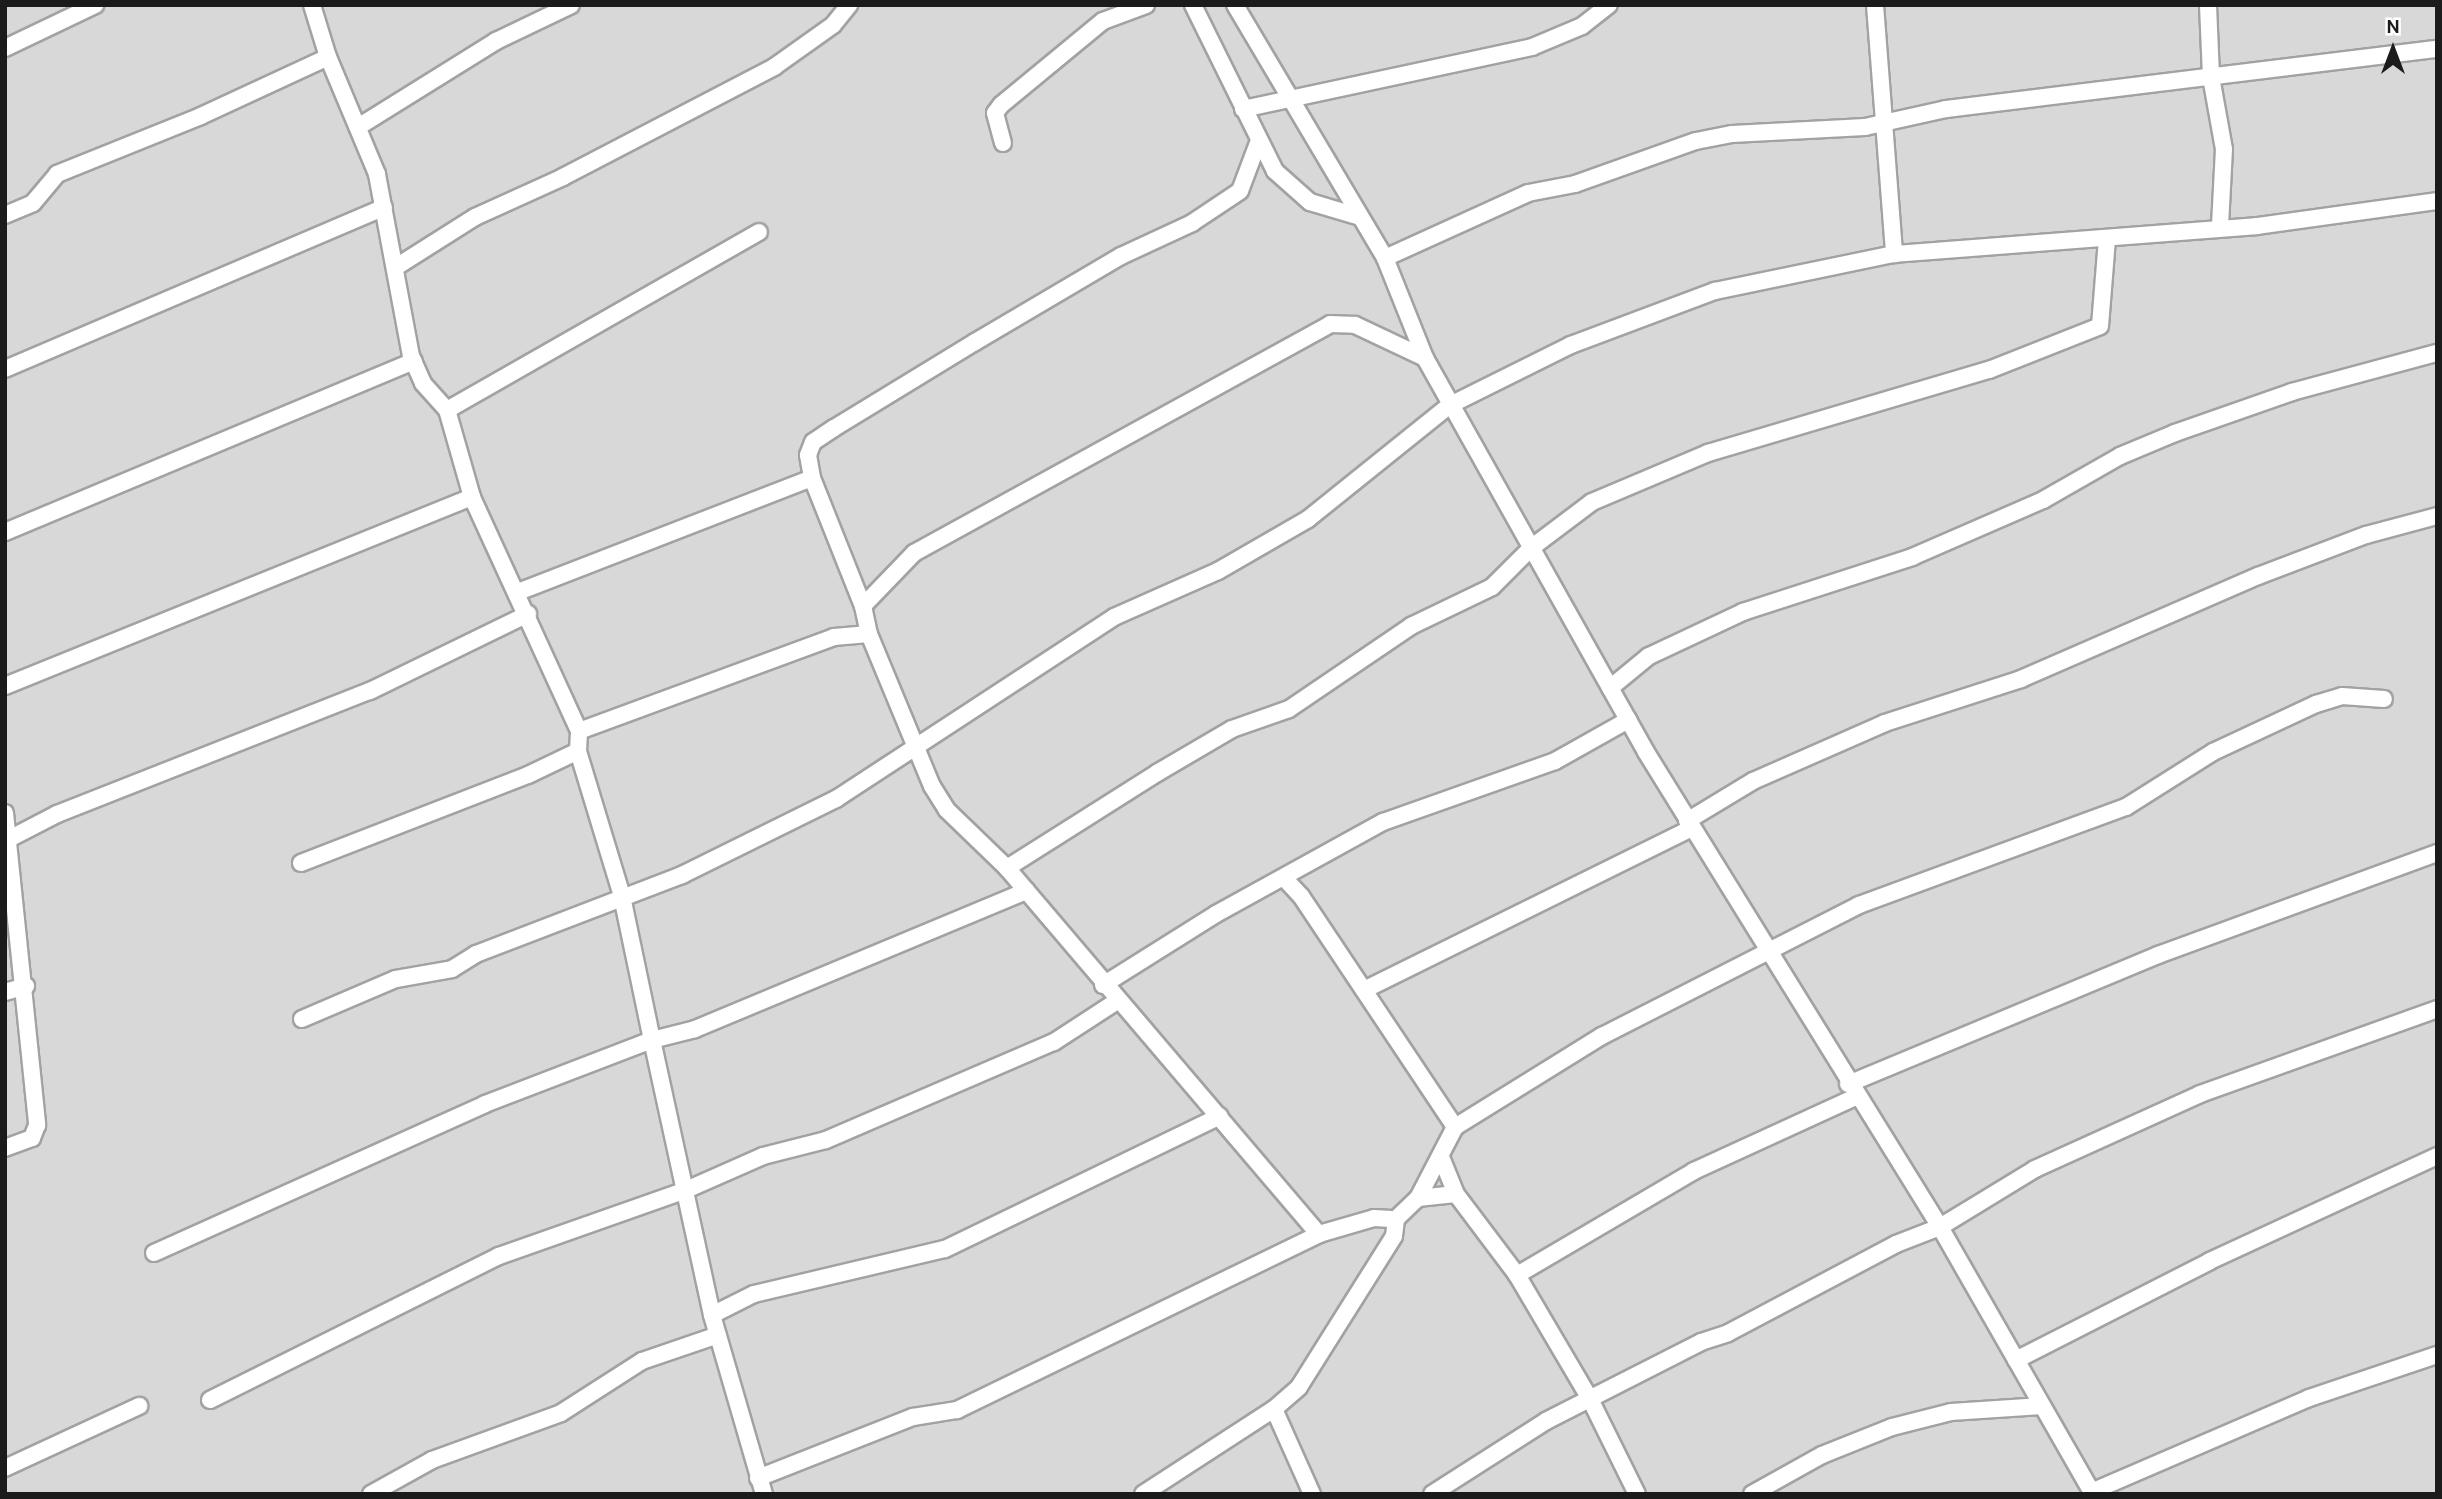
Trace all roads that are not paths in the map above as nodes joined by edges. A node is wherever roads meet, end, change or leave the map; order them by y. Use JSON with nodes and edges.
{"nodes":[{"id":1,"x":95,"y":5,"type":"edge"},
{"id":2,"x":313,"y":5,"type":"edge"},
{"id":3,"x":571,"y":5,"type":"edge"},
{"id":4,"x":849,"y":5,"type":"edge"},
{"id":5,"x":1146,"y":5,"type":"edge"},
{"id":6,"x":1193,"y":5,"type":"edge"},
{"id":7,"x":1235,"y":5,"type":"edge"},
{"id":8,"x":1609,"y":5,"type":"edge"},
{"id":9,"x":1875,"y":5,"type":"edge"},
{"id":10,"x":2208,"y":5,"type":"edge"},
{"id":11,"x":5,"y":48,"type":"edge"},
{"id":12,"x":2437,"y":49,"type":"edge"},
{"id":13,"x":328,"y":57,"type":"junction"},
{"id":14,"x":2211,"y":77,"type":"junction"},
{"id":15,"x":1292,"y":96,"type":"junction"},
{"id":16,"x":1243,"y":109,"type":"junction"},
{"id":17,"x":1887,"y":121,"type":"junction"},
{"id":18,"x":358,"y":127,"type":"junction"},
{"id":19,"x":1003,"y":143,"type":"dead end"},
{"id":20,"x":1258,"y":143,"type":"junction"},
{"id":21,"x":2437,"y":201,"type":"edge"},
{"id":22,"x":384,"y":206,"type":"junction"},
{"id":23,"x":5,"y":215,"type":"edge"},
{"id":24,"x":1360,"y":217,"type":"junction"},
{"id":25,"x":2220,"y":226,"type":"junction"},
{"id":26,"x":759,"y":232,"type":"dead end"},
{"id":27,"x":2108,"y":239,"type":"junction"},
{"id":28,"x":1894,"y":254,"type":"junction"},
{"id":29,"x":1385,"y":258,"type":"junction"},
{"id":30,"x":396,"y":267,"type":"junction"},
{"id":31,"x":2437,"y":353,"type":"edge"},
{"id":32,"x":1425,"y":358,"type":"junction"},
{"id":33,"x":414,"y":361,"type":"junction"},
{"id":34,"x":5,"y":369,"type":"edge"},
{"id":35,"x":1450,"y":405,"type":"junction"},
{"id":36,"x":447,"y":410,"type":"junction"},
{"id":37,"x":812,"y":478,"type":"junction"},
{"id":38,"x":472,"y":497,"type":"junction"},
{"id":39,"x":2437,"y":516,"type":"edge"},
{"id":40,"x":5,"y":532,"type":"edge"},
{"id":41,"x":1531,"y":548,"type":"junction"},
{"id":42,"x":518,"y":592,"type":"junction"},
{"id":43,"x":863,"y":606,"type":"junction"},
{"id":44,"x":528,"y":614,"type":"junction"},
{"id":45,"x":869,"y":634,"type":"junction"},
{"id":46,"x":5,"y":686,"type":"edge"},
{"id":47,"x":1610,"y":688,"type":"junction"},
{"id":48,"x":2384,"y":699,"type":"dead end"},
{"id":49,"x":1628,"y":720,"type":"junction"},
{"id":50,"x":579,"y":732,"type":"junction"},
{"id":51,"x":916,"y":747,"type":"junction"},
{"id":52,"x":578,"y":751,"type":"junction"},
{"id":53,"x":5,"y":813,"type":"edge"},
{"id":54,"x":1689,"y":824,"type":"junction"},
{"id":55,"x":7,"y":840,"type":"edge"},
{"id":56,"x":2437,"y":853,"type":"edge"},
{"id":57,"x":301,"y":863,"type":"dead end"},
{"id":58,"x":1007,"y":868,"type":"junction"},
{"id":59,"x":1285,"y":879,"type":"junction"},
{"id":60,"x":1026,"y":891,"type":"junction"},
{"id":61,"x":622,"y":896,"type":"junction"},
{"id":62,"x":1766,"y":951,"type":"junction"},
{"id":63,"x":1103,"y":985,"type":"junction"},
{"id":64,"x":26,"y":986,"type":"junction"},
{"id":65,"x":1364,"y":990,"type":"junction"},
{"id":66,"x":5,"y":992,"type":"edge"},
{"id":67,"x":1117,"y":1001,"type":"junction"},
{"id":68,"x":2437,"y":1009,"type":"edge"},
{"id":69,"x":302,"y":1019,"type":"dead end"},
{"id":70,"x":652,"y":1040,"type":"junction"},
{"id":71,"x":1852,"y":1090,"type":"junction"},
{"id":72,"x":1220,"y":1116,"type":"junction"},
{"id":73,"x":1455,"y":1126,"type":"junction"},
{"id":74,"x":5,"y":1148,"type":"edge"},
{"id":75,"x":2437,"y":1156,"type":"edge"},
{"id":76,"x":1441,"y":1157,"type":"junction"},
{"id":77,"x":686,"y":1190,"type":"junction"},
{"id":78,"x":1456,"y":1194,"type":"junction"},
{"id":79,"x":1418,"y":1198,"type":"junction"},
{"id":80,"x":1396,"y":1219,"type":"junction"},
{"id":81,"x":1940,"y":1227,"type":"junction"},
{"id":82,"x":1319,"y":1234,"type":"junction"},
{"id":83,"x":154,"y":1252,"type":"dead end"},
{"id":84,"x":1517,"y":1275,"type":"junction"},
{"id":85,"x":712,"y":1315,"type":"junction"},
{"id":86,"x":718,"y":1335,"type":"junction"},
{"id":87,"x":2437,"y":1355,"type":"edge"},
{"id":88,"x":2016,"y":1360,"type":"junction"},
{"id":89,"x":1590,"y":1399,"type":"junction"},
{"id":90,"x":210,"y":1400,"type":"dead end"},
{"id":91,"x":139,"y":1406,"type":"dead end"},
{"id":92,"x":2042,"y":1406,"type":"junction"},
{"id":93,"x":1274,"y":1409,"type":"junction"},
{"id":94,"x":5,"y":1468,"type":"edge"},
{"id":95,"x":758,"y":1488,"type":"edge"},
{"id":96,"x":2092,"y":1493,"type":"edge"},
{"id":97,"x":371,"y":1494,"type":"edge"},
{"id":98,"x":1144,"y":1494,"type":"edge"},
{"id":99,"x":1312,"y":1494,"type":"edge"},
{"id":100,"x":1432,"y":1494,"type":"edge"},
{"id":101,"x":1637,"y":1494,"type":"edge"},
{"id":102,"x":1752,"y":1494,"type":"edge"}],
"edges":[{"from":1,"to":11,"type":"street"},
{"from":2,"to":13,"type":"street"},
{"from":3,"to":18,"type":"street"},
{"from":4,"to":30,"type":"street"},
{"from":5,"to":19,"type":"street"},
{"from":6,"to":16,"type":"street"},
{"from":7,"to":15,"type":"street"},
{"from":8,"to":15,"type":"street"},
{"from":9,"to":17,"type":"street"},
{"from":10,"to":14,"type":"street"},
{"from":12,"to":14,"type":"street"},
{"from":13,"to":18,"type":"street"},
{"from":13,"to":23,"type":"street"},
{"from":14,"to":17,"type":"street"},
{"from":14,"to":25,"type":"street"},
{"from":15,"to":16,"type":"street"},
{"from":15,"to":24,"type":"street"},
{"from":16,"to":20,"type":"street"},
{"from":17,"to":28,"type":"street"},
{"from":17,"to":29,"type":"street"},
{"from":18,"to":22,"type":"street"},
{"from":20,"to":24,"type":"street"},
{"from":20,"to":37,"type":"street"},
{"from":21,"to":25,"type":"street"},
{"from":22,"to":30,"type":"street"},
{"from":22,"to":34,"type":"street"},
{"from":24,"to":29,"type":"street"},
{"from":25,"to":27,"type":"street"},
{"from":26,"to":36,"type":"street"},
{"from":27,"to":28,"type":"street"},
{"from":27,"to":41,"type":"street"},
{"from":28,"to":35,"type":"street"},
{"from":29,"to":32,"type":"street"},
{"from":30,"to":33,"type":"street"},
{"from":31,"to":47,"type":"street"},
{"from":32,"to":35,"type":"street"},
{"from":32,"to":43,"type":"street"},
{"from":33,"to":36,"type":"street"},
{"from":33,"to":40,"type":"street"},
{"from":35,"to":41,"type":"street"},
{"from":35,"to":51,"type":"street"},
{"from":36,"to":38,"type":"street"},
{"from":37,"to":42,"type":"street"},
{"from":37,"to":43,"type":"street"},
{"from":38,"to":42,"type":"street"},
{"from":38,"to":46,"type":"street"},
{"from":39,"to":54,"type":"street"},
{"from":41,"to":47,"type":"street"},
{"from":41,"to":58,"type":"street"},
{"from":42,"to":44,"type":"street"},
{"from":43,"to":45,"type":"street"},
{"from":44,"to":50,"type":"street"},
{"from":44,"to":55,"type":"street"},
{"from":45,"to":50,"type":"street"},
{"from":45,"to":51,"type":"street"},
{"from":47,"to":49,"type":"street"},
{"from":48,"to":62,"type":"street"},
{"from":49,"to":54,"type":"street"},
{"from":49,"to":59,"type":"street"},
{"from":50,"to":52,"type":"street"},
{"from":51,"to":58,"type":"street"},
{"from":51,"to":61,"type":"street"},
{"from":52,"to":57,"type":"street"},
{"from":52,"to":61,"type":"street"},
{"from":53,"to":55,"type":"street"},
{"from":54,"to":62,"type":"street"},
{"from":54,"to":65,"type":"street"},
{"from":55,"to":64,"type":"street"},
{"from":56,"to":71,"type":"street"},
{"from":58,"to":60,"type":"street"},
{"from":59,"to":63,"type":"street"},
{"from":59,"to":65,"type":"street"},
{"from":60,"to":63,"type":"street"},
{"from":60,"to":70,"type":"street"},
{"from":61,"to":69,"type":"street"},
{"from":61,"to":70,"type":"street"},
{"from":62,"to":71,"type":"street"},
{"from":62,"to":73,"type":"street"},
{"from":63,"to":67,"type":"street"},
{"from":64,"to":66,"type":"street"},
{"from":64,"to":74,"type":"street"},
{"from":65,"to":73,"type":"street"},
{"from":67,"to":72,"type":"street"},
{"from":67,"to":77,"type":"street"},
{"from":68,"to":81,"type":"street"},
{"from":70,"to":77,"type":"street"},
{"from":70,"to":83,"type":"street"},
{"from":71,"to":81,"type":"street"},
{"from":71,"to":84,"type":"street"},
{"from":72,"to":82,"type":"street"},
{"from":72,"to":85,"type":"street"},
{"from":73,"to":76,"type":"street"},
{"from":75,"to":88,"type":"street"},
{"from":76,"to":78,"type":"street"},
{"from":76,"to":79,"type":"street"},
{"from":77,"to":85,"type":"street"},
{"from":77,"to":90,"type":"street"},
{"from":78,"to":79,"type":"street"},
{"from":78,"to":84,"type":"street"},
{"from":79,"to":80,"type":"street"},
{"from":80,"to":82,"type":"street"},
{"from":80,"to":93,"type":"street"},
{"from":81,"to":88,"type":"street"},
{"from":81,"to":89,"type":"street"},
{"from":82,"to":95,"type":"street"},
{"from":84,"to":89,"type":"street"},
{"from":85,"to":86,"type":"street"},
{"from":86,"to":95,"type":"street"},
{"from":86,"to":97,"type":"street"},
{"from":87,"to":96,"type":"street"},
{"from":88,"to":92,"type":"street"},
{"from":89,"to":100,"type":"street"},
{"from":89,"to":101,"type":"street"},
{"from":91,"to":94,"type":"street"},
{"from":92,"to":96,"type":"street"},
{"from":92,"to":102,"type":"street"},
{"from":93,"to":98,"type":"street"},
{"from":93,"to":99,"type":"street"}]}
